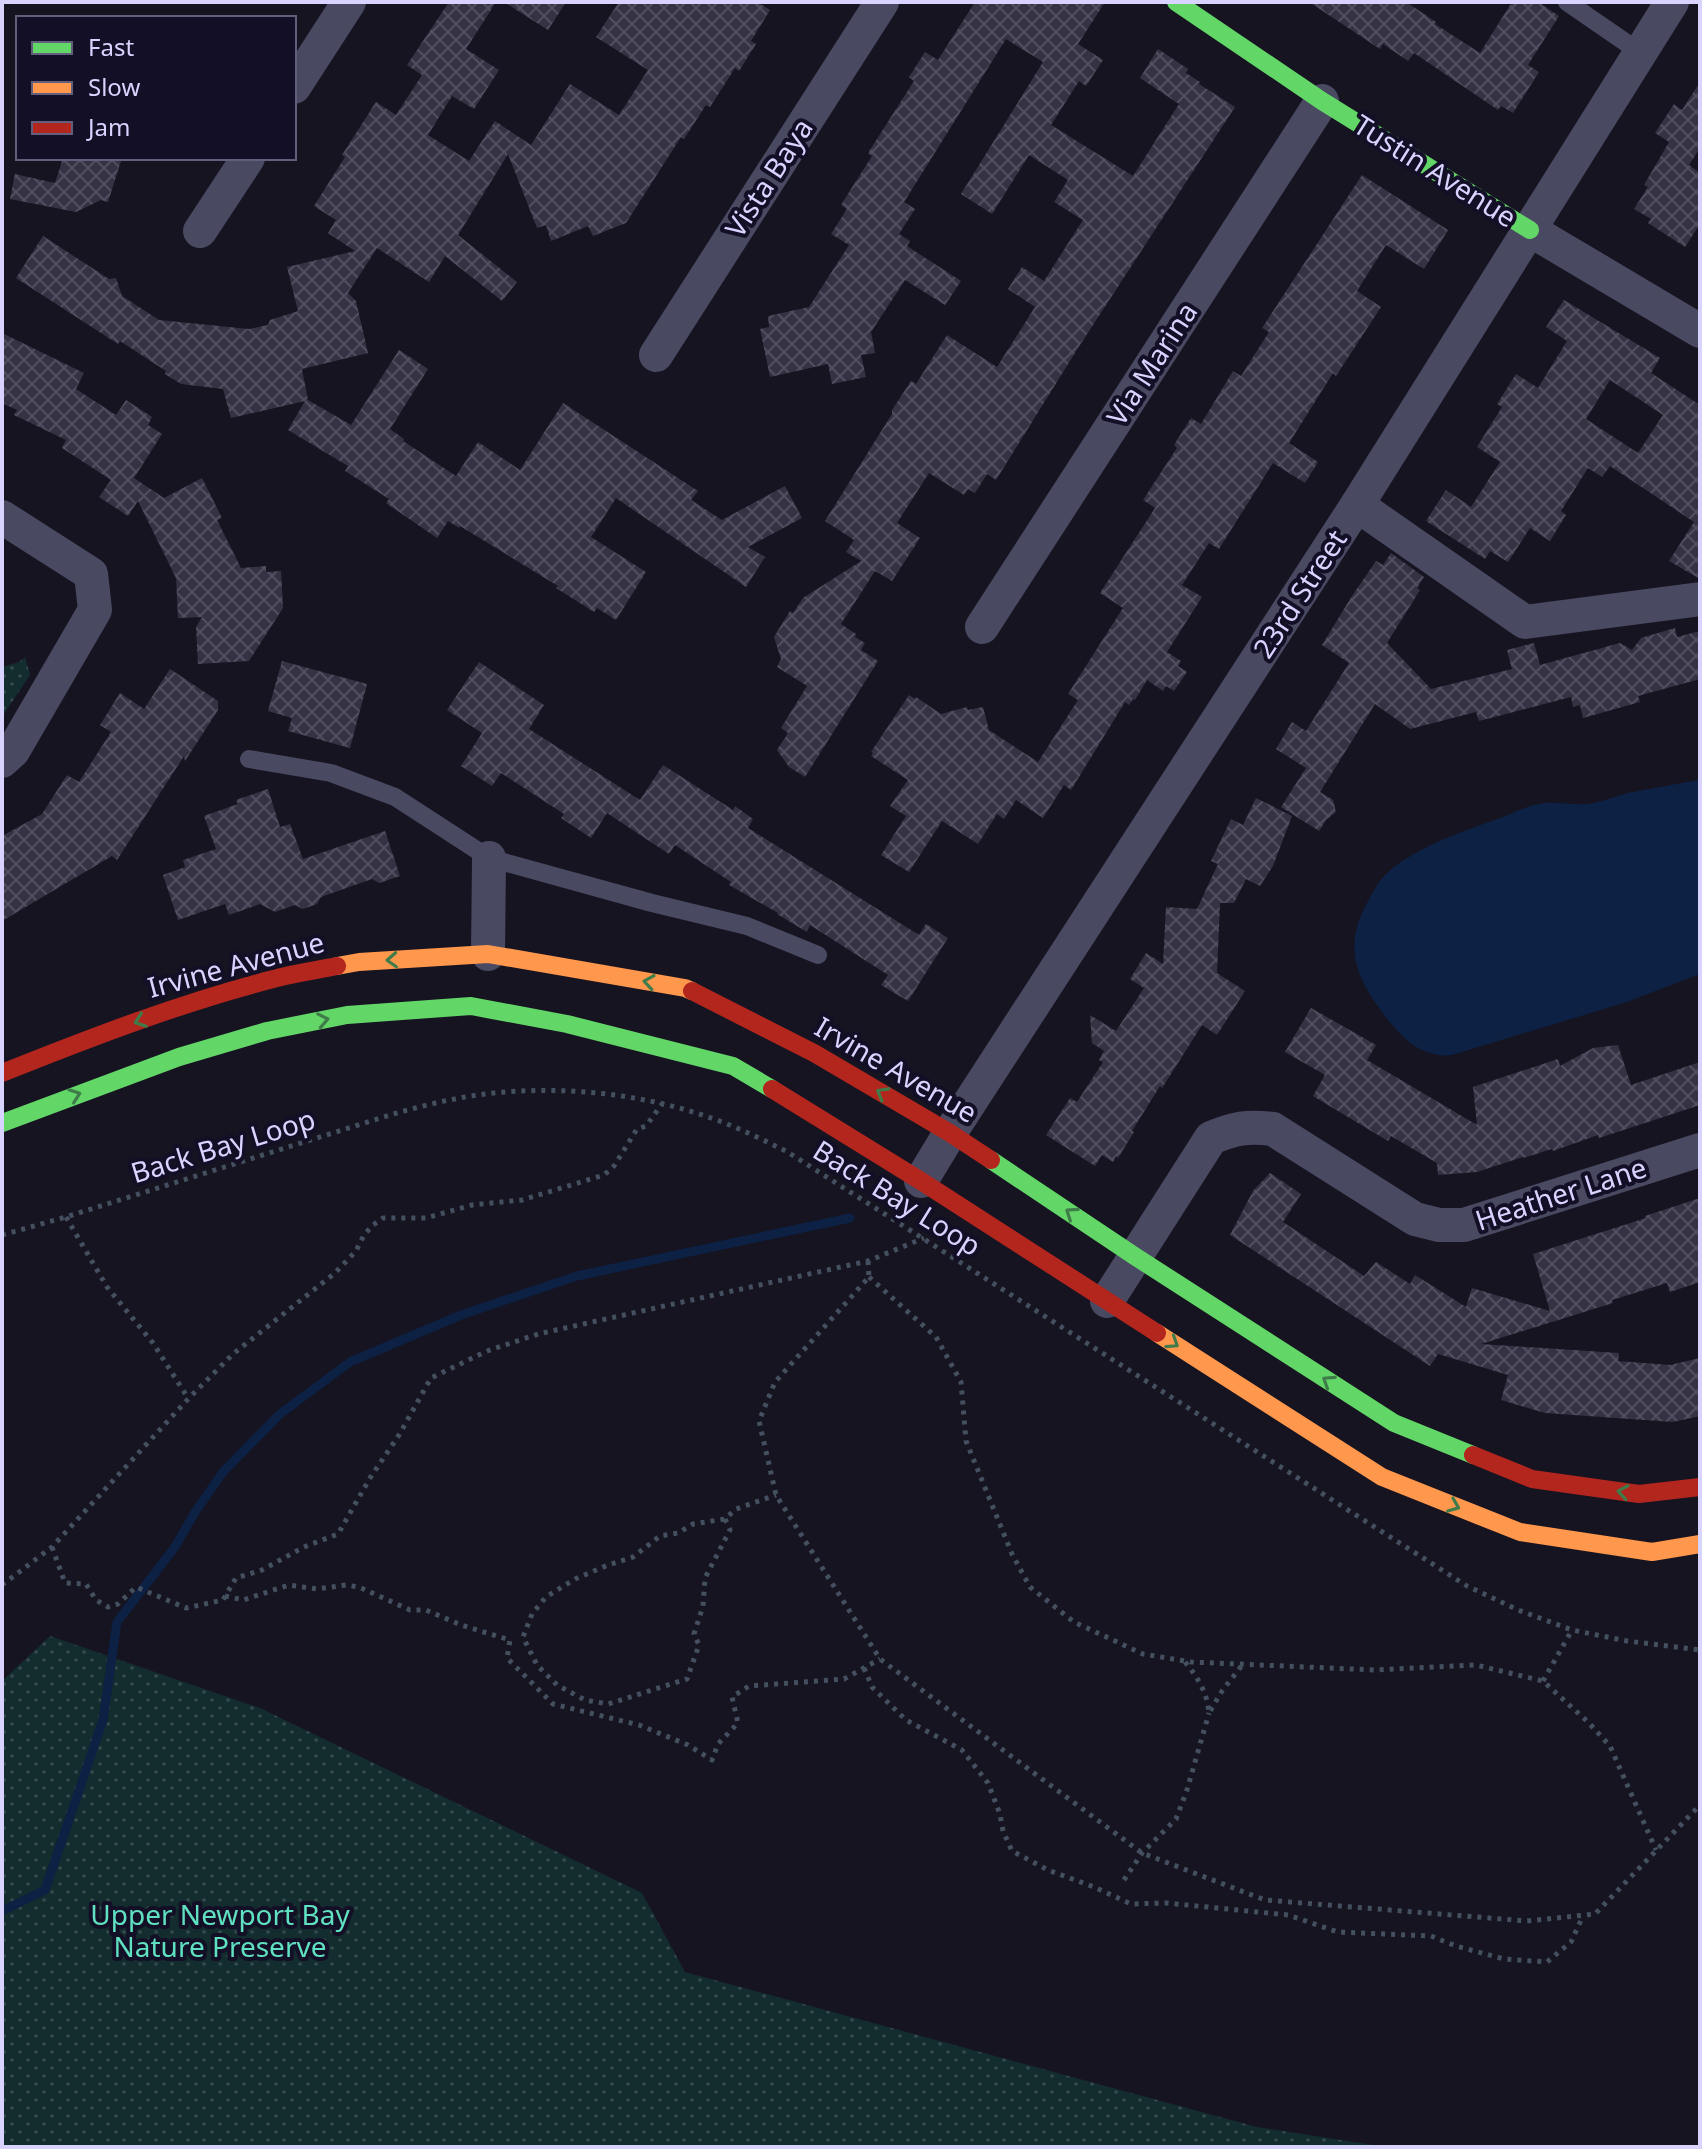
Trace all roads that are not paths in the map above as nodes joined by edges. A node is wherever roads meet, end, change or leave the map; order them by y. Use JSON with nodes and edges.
{"nodes":[{"id":1,"x":349,"y":2,"type":"edge"},
{"id":2,"x":882,"y":2,"type":"edge"},
{"id":3,"x":1176,"y":2,"type":"edge"},
{"id":4,"x":1567,"y":2,"type":"edge"},
{"id":5,"x":1672,"y":2,"type":"edge"},
{"id":6,"x":1641,"y":53,"type":"junction"},
{"id":7,"x":296,"y":84,"type":"edge"},
{"id":8,"x":1322,"y":101,"type":"junction"},
{"id":9,"x":247,"y":160,"type":"edge"},
{"id":10,"x":1530,"y":230,"type":"junction"},
{"id":11,"x":200,"y":231,"type":"dead end"},
{"id":12,"x":1700,"y":331,"type":"edge"},
{"id":13,"x":656,"y":355,"type":"dead end"},
{"id":14,"x":1357,"y":505,"type":"junction"},
{"id":15,"x":2,"y":517,"type":"edge"},
{"id":16,"x":1700,"y":599,"type":"edge"},
{"id":17,"x":982,"y":627,"type":"dead end"},
{"id":18,"x":249,"y":759,"type":"dead end"},
{"id":19,"x":2,"y":761,"type":"edge"},
{"id":20,"x":489,"y":858,"type":"junction"},
{"id":21,"x":488,"y":954,"type":"junction"},
{"id":22,"x":818,"y":955,"type":"dead end"},
{"id":23,"x":2,"y":1073,"type":"edge"},
{"id":24,"x":2,"y":1123,"type":"edge"},
{"id":25,"x":950,"y":1133,"type":"junction"},
{"id":26,"x":1700,"y":1150,"type":"edge"},
{"id":27,"x":921,"y":1181,"type":"junction"},
{"id":28,"x":1136,"y":1257,"type":"junction"},
{"id":29,"x":1107,"y":1301,"type":"junction"},
{"id":30,"x":1700,"y":1487,"type":"edge"},
{"id":31,"x":1700,"y":1544,"type":"edge"}],
"edges":[{"from":1,"to":7,"type":"street"},
{"from":2,"to":13,"type":"street","name":"Vista Baya"},
{"from":3,"to":8,"type":"main road","name":"Tustin Avenue"},
{"from":4,"to":6,"type":"lane"},
{"from":5,"to":6,"type":"street","name":"23rd Street"},
{"from":6,"to":10,"type":"street","name":"23rd Street"},
{"from":8,"to":10,"type":"main road","name":"Tustin Avenue"},
{"from":8,"to":17,"type":"street","name":"Via Marina"},
{"from":9,"to":11,"type":"street"},
{"from":10,"to":12,"type":"street","name":"Tustin Avenue"},
{"from":10,"to":14,"type":"street","name":"23rd Street"},
{"from":14,"to":16,"type":"street"},
{"from":14,"to":25,"type":"street","name":"23rd Street"},
{"from":15,"to":19,"type":"street"},
{"from":18,"to":20,"type":"lane"},
{"from":20,"to":21,"type":"street"},
{"from":20,"to":22,"type":"lane"},
{"from":21,"to":23,"type":"main road","name":"Irvine Avenue","one_way":true},
{"from":25,"to":21,"type":"main road","name":"Irvine Avenue","one_way":true},
{"from":24,"to":27,"type":"main road","one_way":true},
{"from":25,"to":27,"type":"street","name":"23rd Street"},
{"from":28,"to":25,"type":"main road","name":"Irvine Avenue","one_way":true},
{"from":26,"to":28,"type":"street","name":"Heather Lane"},
{"from":27,"to":29,"type":"main road"},
{"from":28,"to":29,"type":"street","name":"Heather Lane"},
{"from":30,"to":28,"type":"main road","name":"Irvine Avenue","one_way":true},
{"from":29,"to":31,"type":"main road","one_way":true}]}
